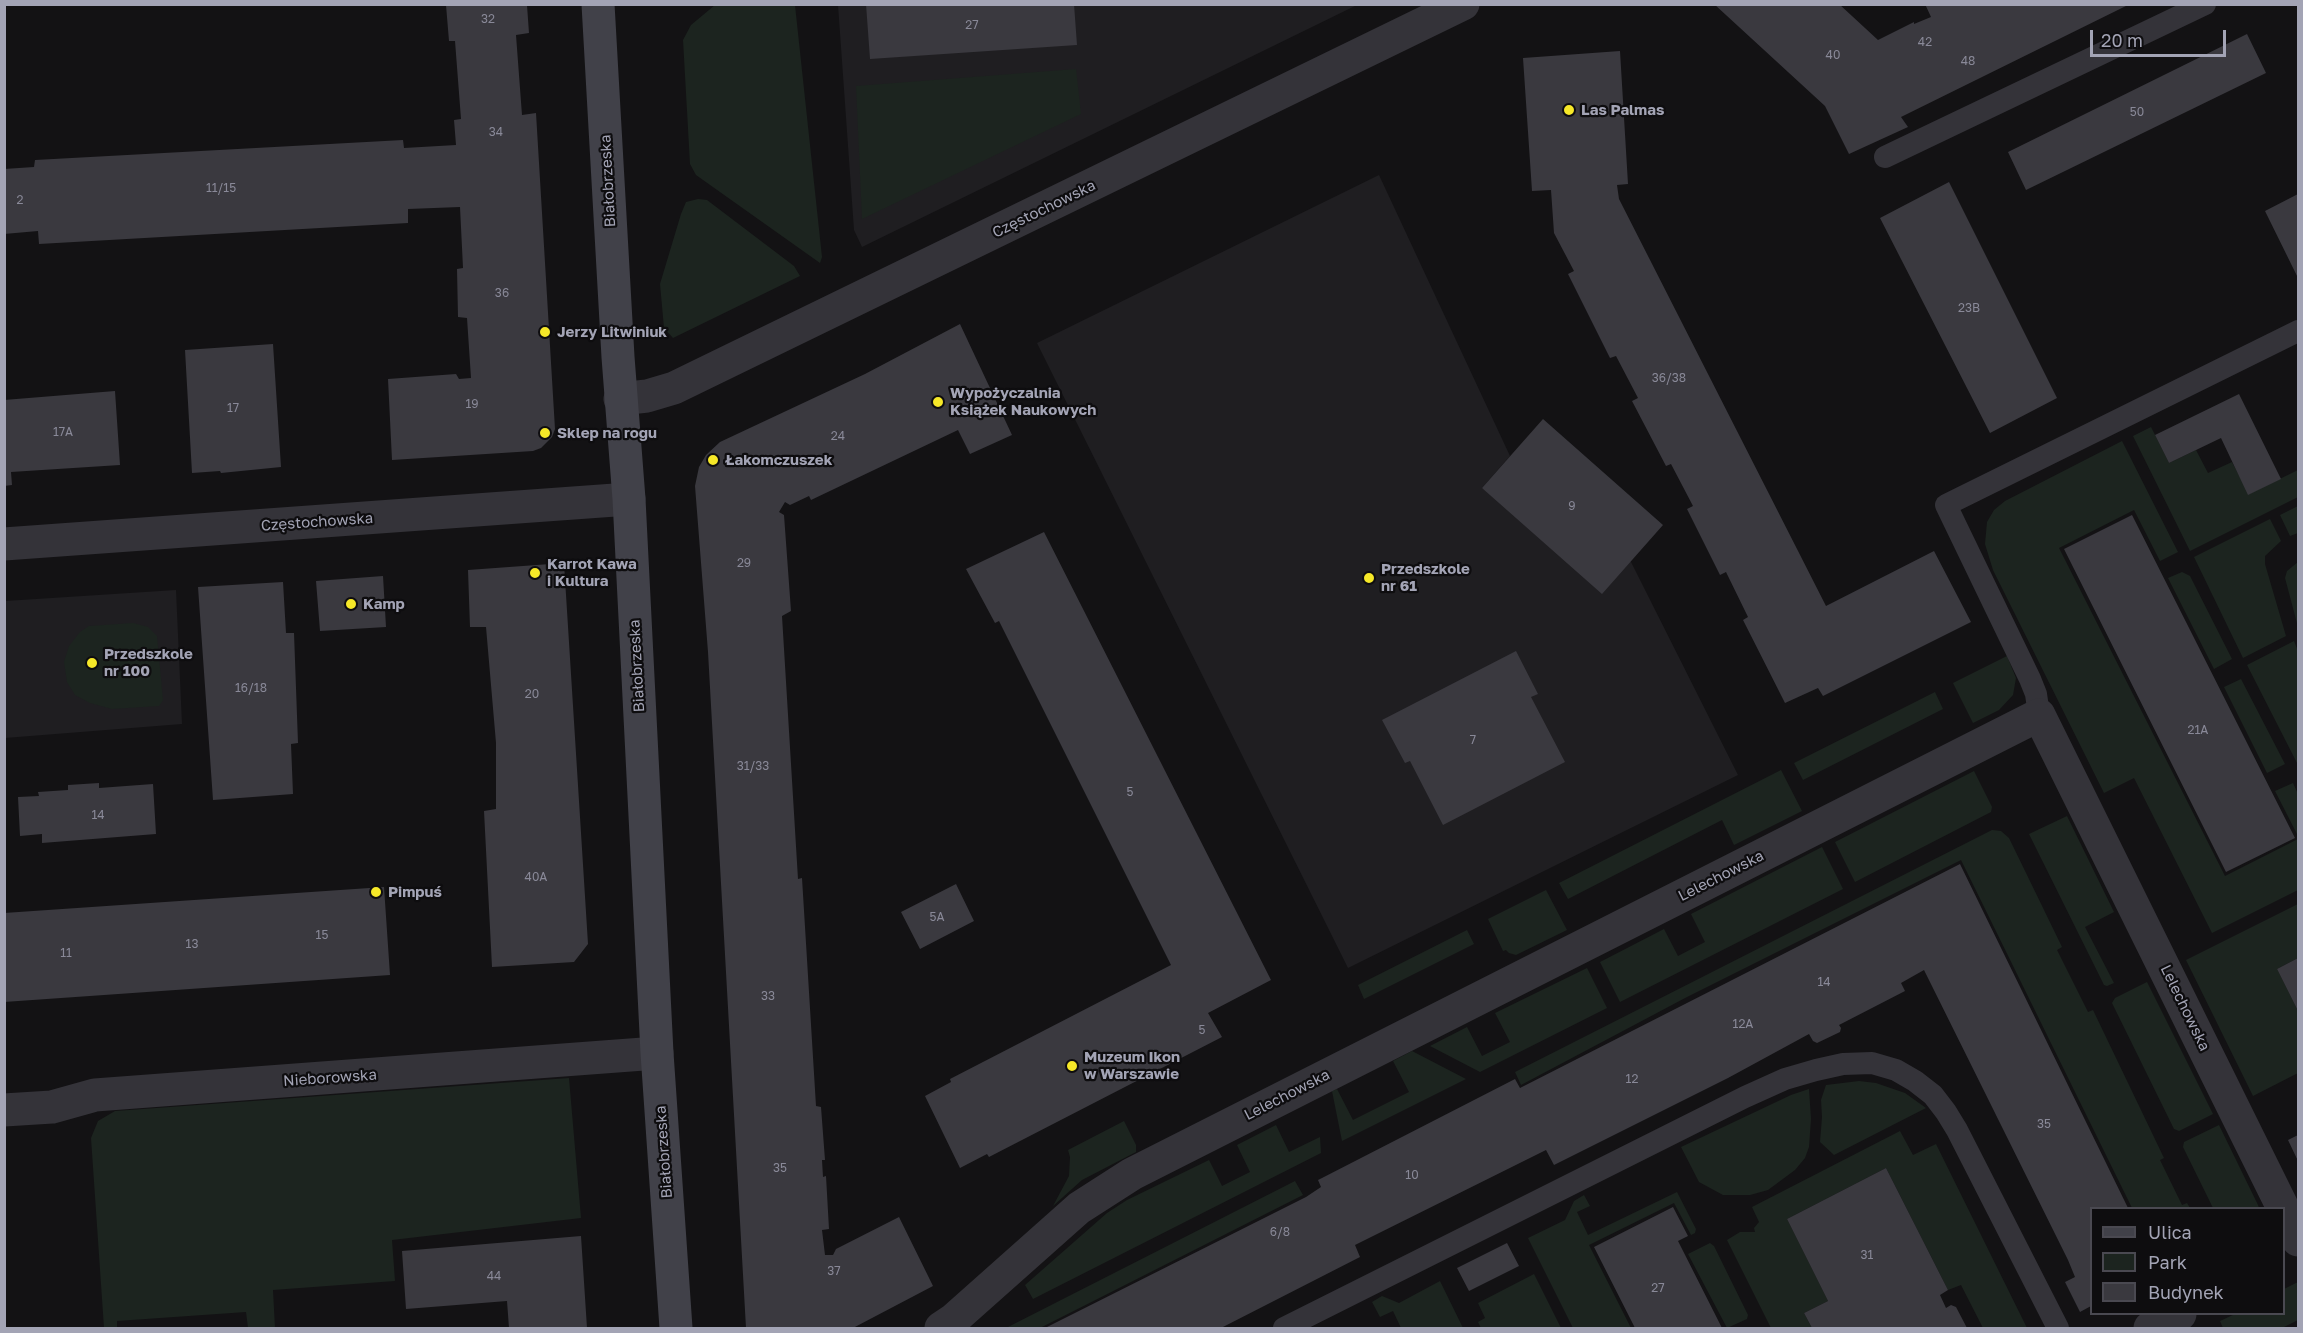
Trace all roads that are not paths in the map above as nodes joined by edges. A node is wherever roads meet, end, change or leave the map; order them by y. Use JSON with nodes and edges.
{"nodes":[{"id":1,"x":598,"y":4,"type":"edge"},
{"id":2,"x":1463,"y":4,"type":"edge"},
{"id":3,"x":2205,"y":4,"type":"edge"},
{"id":4,"x":1885,"y":157,"type":"dead end"},
{"id":5,"x":2298,"y":331,"type":"edge"},
{"id":6,"x":620,"y":399,"type":"junction"},
{"id":7,"x":629,"y":500,"type":"junction"},
{"id":8,"x":4,"y":544,"type":"edge"},
{"id":9,"x":2039,"y":715,"type":"junction"},
{"id":10,"x":657,"y":1053,"type":"junction"},
{"id":11,"x":4,"y":1110,"type":"edge"},
{"id":12,"x":2282,"y":1207,"type":"edge"},
{"id":13,"x":2285,"y":1213,"type":"edge"},
{"id":14,"x":2298,"y":1240,"type":"edge"},
{"id":15,"x":2178,"y":1315,"type":"edge"},
{"id":16,"x":676,"y":1329,"type":"edge"},
{"id":17,"x":940,"y":1329,"type":"edge"},
{"id":18,"x":1284,"y":1329,"type":"edge"},
{"id":19,"x":2058,"y":1329,"type":"edge"},
{"id":20,"x":2150,"y":1329,"type":"edge"}],
"edges":[{"from":1,"to":6,"type":"street","name":"Białobrzeska"},
{"from":2,"to":6,"type":"street","name":"Częstochowska"},
{"from":3,"to":4,"type":"lane"},
{"from":5,"to":9,"type":"lane"},
{"from":6,"to":7,"type":"street","name":"Białobrzeska"},
{"from":7,"to":8,"type":"street","name":"Częstochowska"},
{"from":7,"to":10,"type":"street","name":"Białobrzeska"},
{"from":9,"to":12,"type":"street","name":"Lelechowska"},
{"from":9,"to":17,"type":"street","name":"Lelechowska"},
{"from":10,"to":11,"type":"street","name":"Nieborowska"},
{"from":10,"to":16,"type":"street","name":"Białobrzeska"},
{"from":13,"to":14,"type":"street","name":"Lelechowska"},
{"from":15,"to":20,"type":"street"},
{"from":18,"to":19,"type":"lane"}]}
